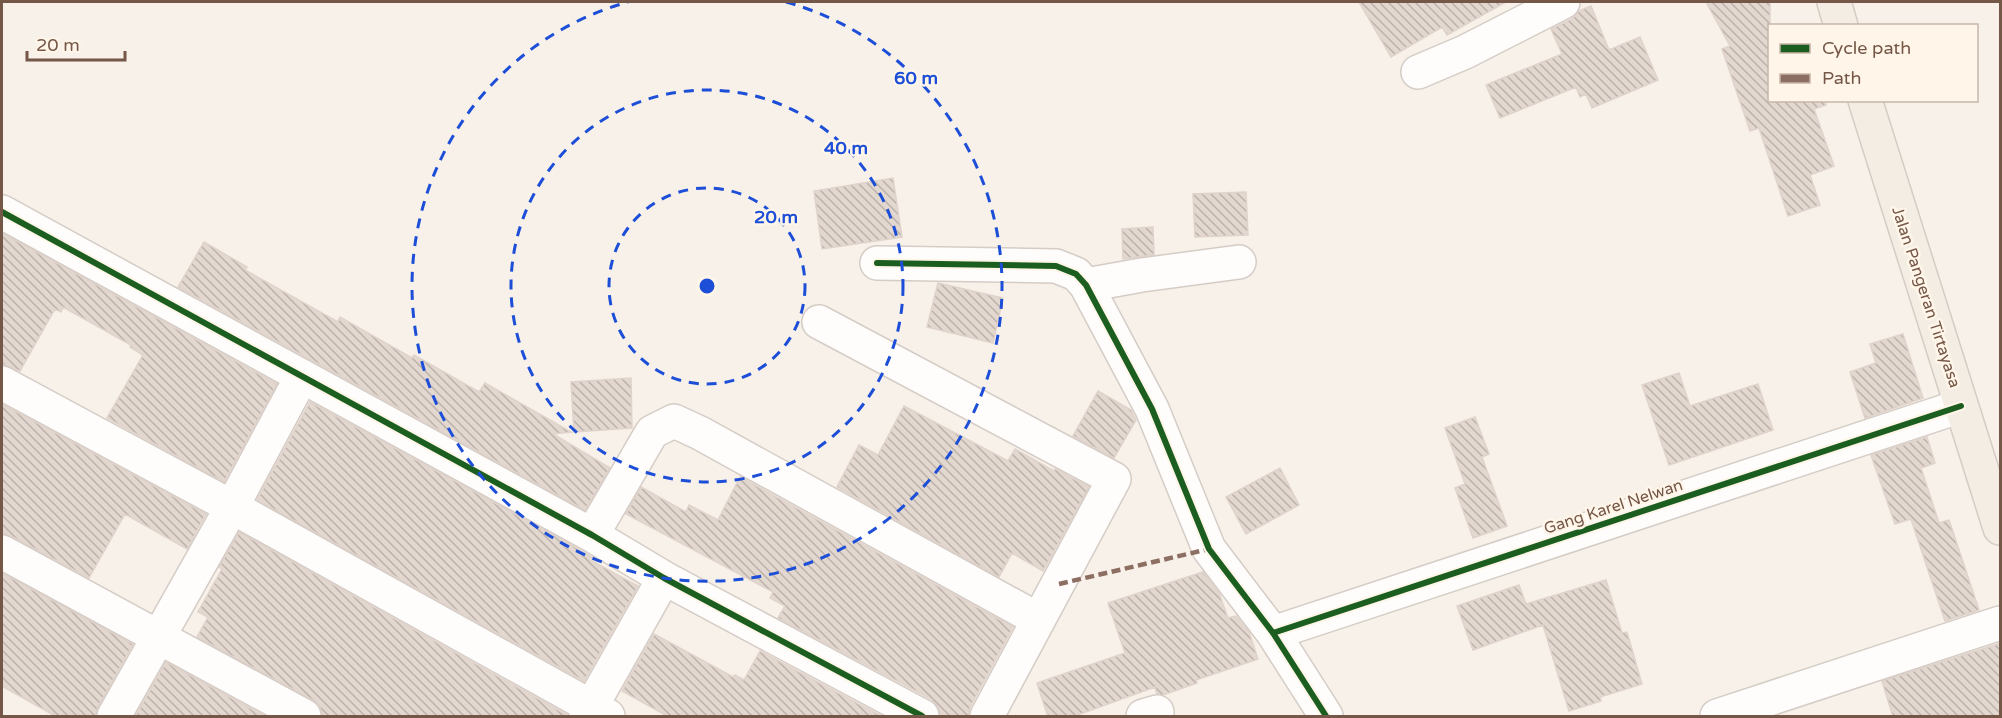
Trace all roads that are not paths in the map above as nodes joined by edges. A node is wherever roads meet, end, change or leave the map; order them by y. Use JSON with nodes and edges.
{"nodes":[{"id":1,"x":1563,"y":2,"type":"edge"},
{"id":2,"x":1834,"y":2,"type":"edge"},
{"id":3,"x":1840,"y":24,"type":"edge"},
{"id":4,"x":1418,"y":72,"type":"dead end"},
{"id":5,"x":1866,"y":102,"type":"edge"},
{"id":6,"x":2,"y":212,"type":"edge"},
{"id":7,"x":1239,"y":262,"type":"dead end"},
{"id":8,"x":877,"y":263,"type":"dead end"},
{"id":9,"x":1086,"y":285,"type":"junction"},
{"id":10,"x":819,"y":322,"type":"dead end"},
{"id":11,"x":302,"y":376,"type":"junction"},
{"id":12,"x":2,"y":384,"type":"edge"},
{"id":13,"x":1961,"y":405,"type":"junction"},
{"id":14,"x":232,"y":507,"type":"junction"},
{"id":15,"x":2001,"y":528,"type":"edge"},
{"id":16,"x":592,"y":535,"type":"junction"},
{"id":17,"x":2,"y":552,"type":"edge"},
{"id":18,"x":664,"y":578,"type":"junction"},
{"id":19,"x":1037,"y":619,"type":"junction"},
{"id":20,"x":2001,"y":623,"type":"edge"},
{"id":21,"x":1273,"y":633,"type":"junction"},
{"id":22,"x":158,"y":637,"type":"junction"},
{"id":23,"x":595,"y":714,"type":"edge"},
{"id":24,"x":114,"y":717,"type":"edge"},
{"id":25,"x":304,"y":717,"type":"edge"},
{"id":26,"x":922,"y":717,"type":"edge"},
{"id":27,"x":987,"y":717,"type":"edge"},
{"id":28,"x":1326,"y":717,"type":"edge"},
{"id":29,"x":1717,"y":717,"type":"edge"}],
"edges":[{"from":1,"to":4,"type":"street"},
{"from":2,"to":3,"type":"main road"},
{"from":5,"to":13,"type":"main road","name":"Jalan Pangeran Tirtayasa"},
{"from":6,"to":11,"type":"street"},
{"from":7,"to":9,"type":"street"},
{"from":8,"to":9,"type":"street"},
{"from":9,"to":21,"type":"street"},
{"from":10,"to":19,"type":"street"},
{"from":11,"to":14,"type":"street"},
{"from":11,"to":16,"type":"street"},
{"from":12,"to":14,"type":"street"},
{"from":13,"to":15,"type":"main road","name":"Jalan Pangeran Tirtayasa"},
{"from":13,"to":21,"type":"street","name":"Gang Karel Nelwan"},
{"from":14,"to":22,"type":"street"},
{"from":14,"to":23,"type":"street"},
{"from":16,"to":18,"type":"street"},
{"from":16,"to":19,"type":"street"},
{"from":17,"to":22,"type":"street"},
{"from":18,"to":23,"type":"street"},
{"from":18,"to":26,"type":"street"},
{"from":19,"to":27,"type":"street"},
{"from":20,"to":29,"type":"street"},
{"from":21,"to":28,"type":"street"},
{"from":22,"to":24,"type":"street"},
{"from":22,"to":25,"type":"street"}]}
